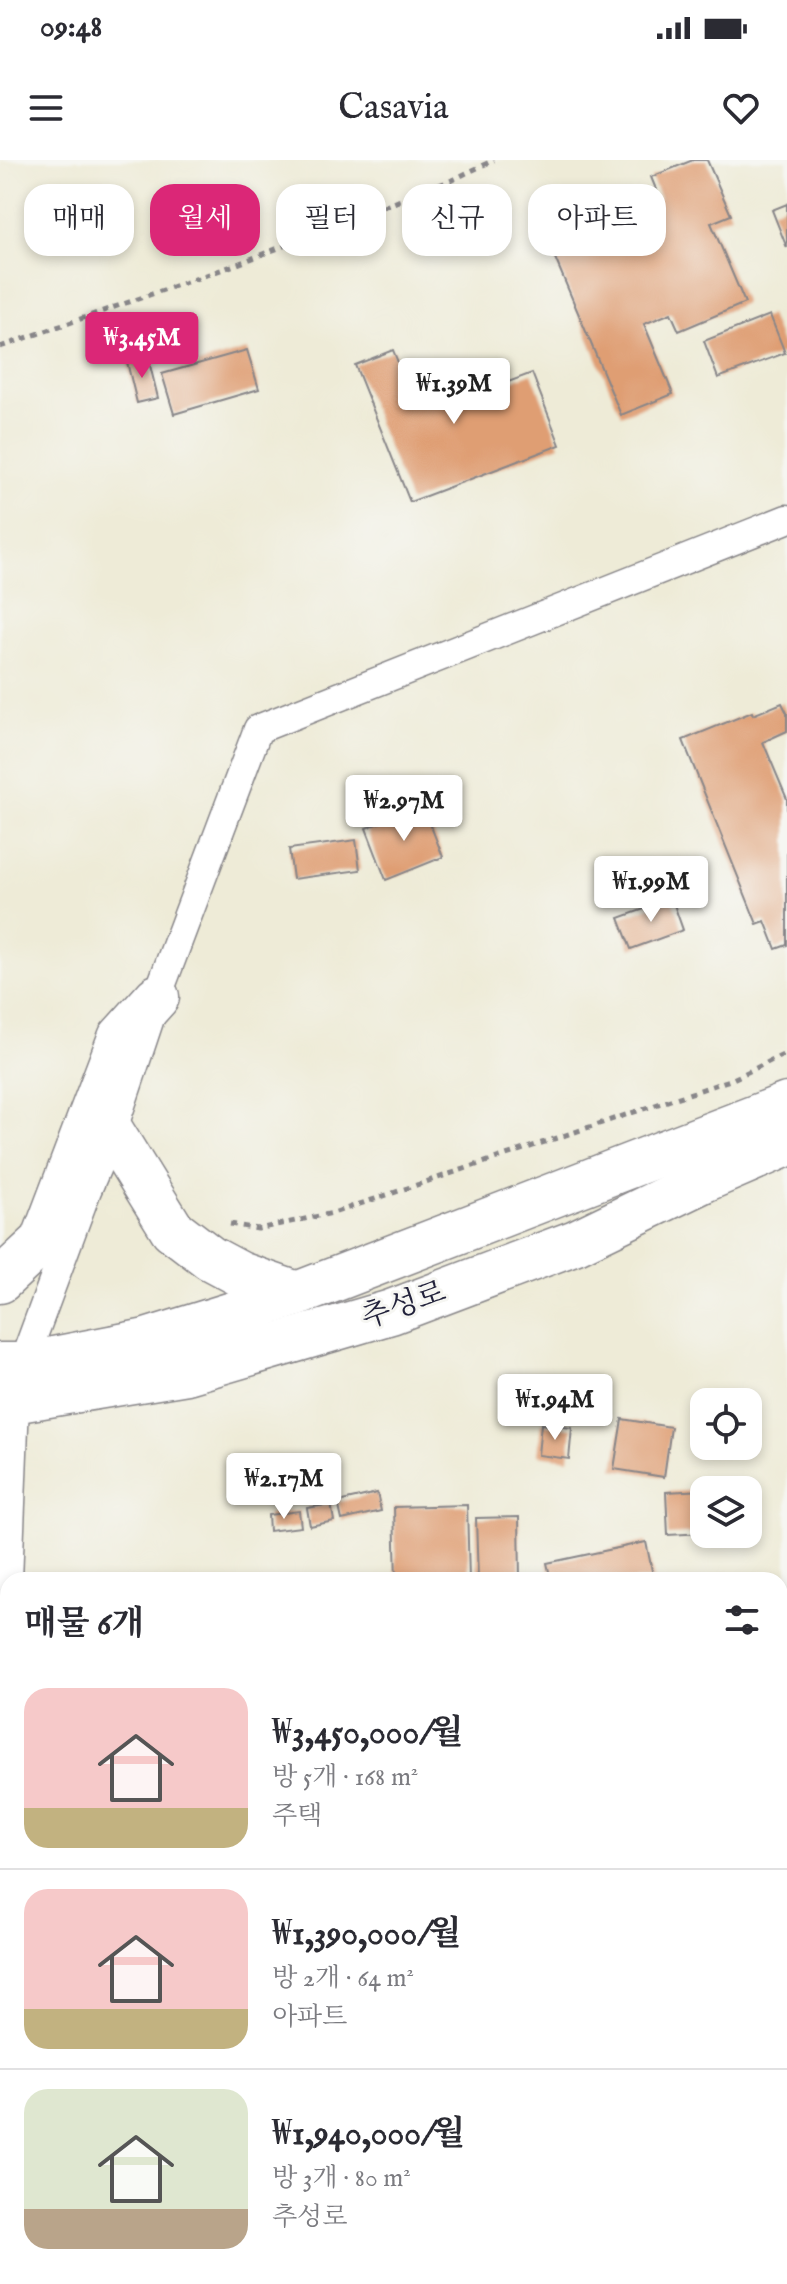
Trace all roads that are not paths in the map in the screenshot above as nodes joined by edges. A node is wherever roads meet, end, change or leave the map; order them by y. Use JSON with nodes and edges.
{"nodes":[{"id":1,"x":787,"y":519,"type":"edge"},
{"id":2,"x":157,"y":997,"type":"junction"},
{"id":3,"x":787,"y":1105,"type":"edge"},
{"id":4,"x":112,"y":1132,"type":"junction"},
{"id":5,"x":787,"y":1144,"type":"edge"},
{"id":6,"x":0,"y":1281,"type":"edge"},
{"id":7,"x":297,"y":1294,"type":"junction"},
{"id":8,"x":8,"y":1384,"type":"edge"},
{"id":9,"x":2,"y":1572,"type":"edge"}],
"edges":[{"from":1,"to":2,"type":"street"},
{"from":2,"to":4,"type":"street"},
{"from":2,"to":6,"type":"main road"},
{"from":3,"to":7,"type":"main road","name":"추성로"},
{"from":4,"to":7,"type":"main road"},
{"from":4,"to":8,"type":"street"},
{"from":5,"to":8,"type":"main road","name":"추성로"},
{"from":7,"to":8,"type":"main road","name":"추성로"},
{"from":8,"to":9,"type":"street"}]}
